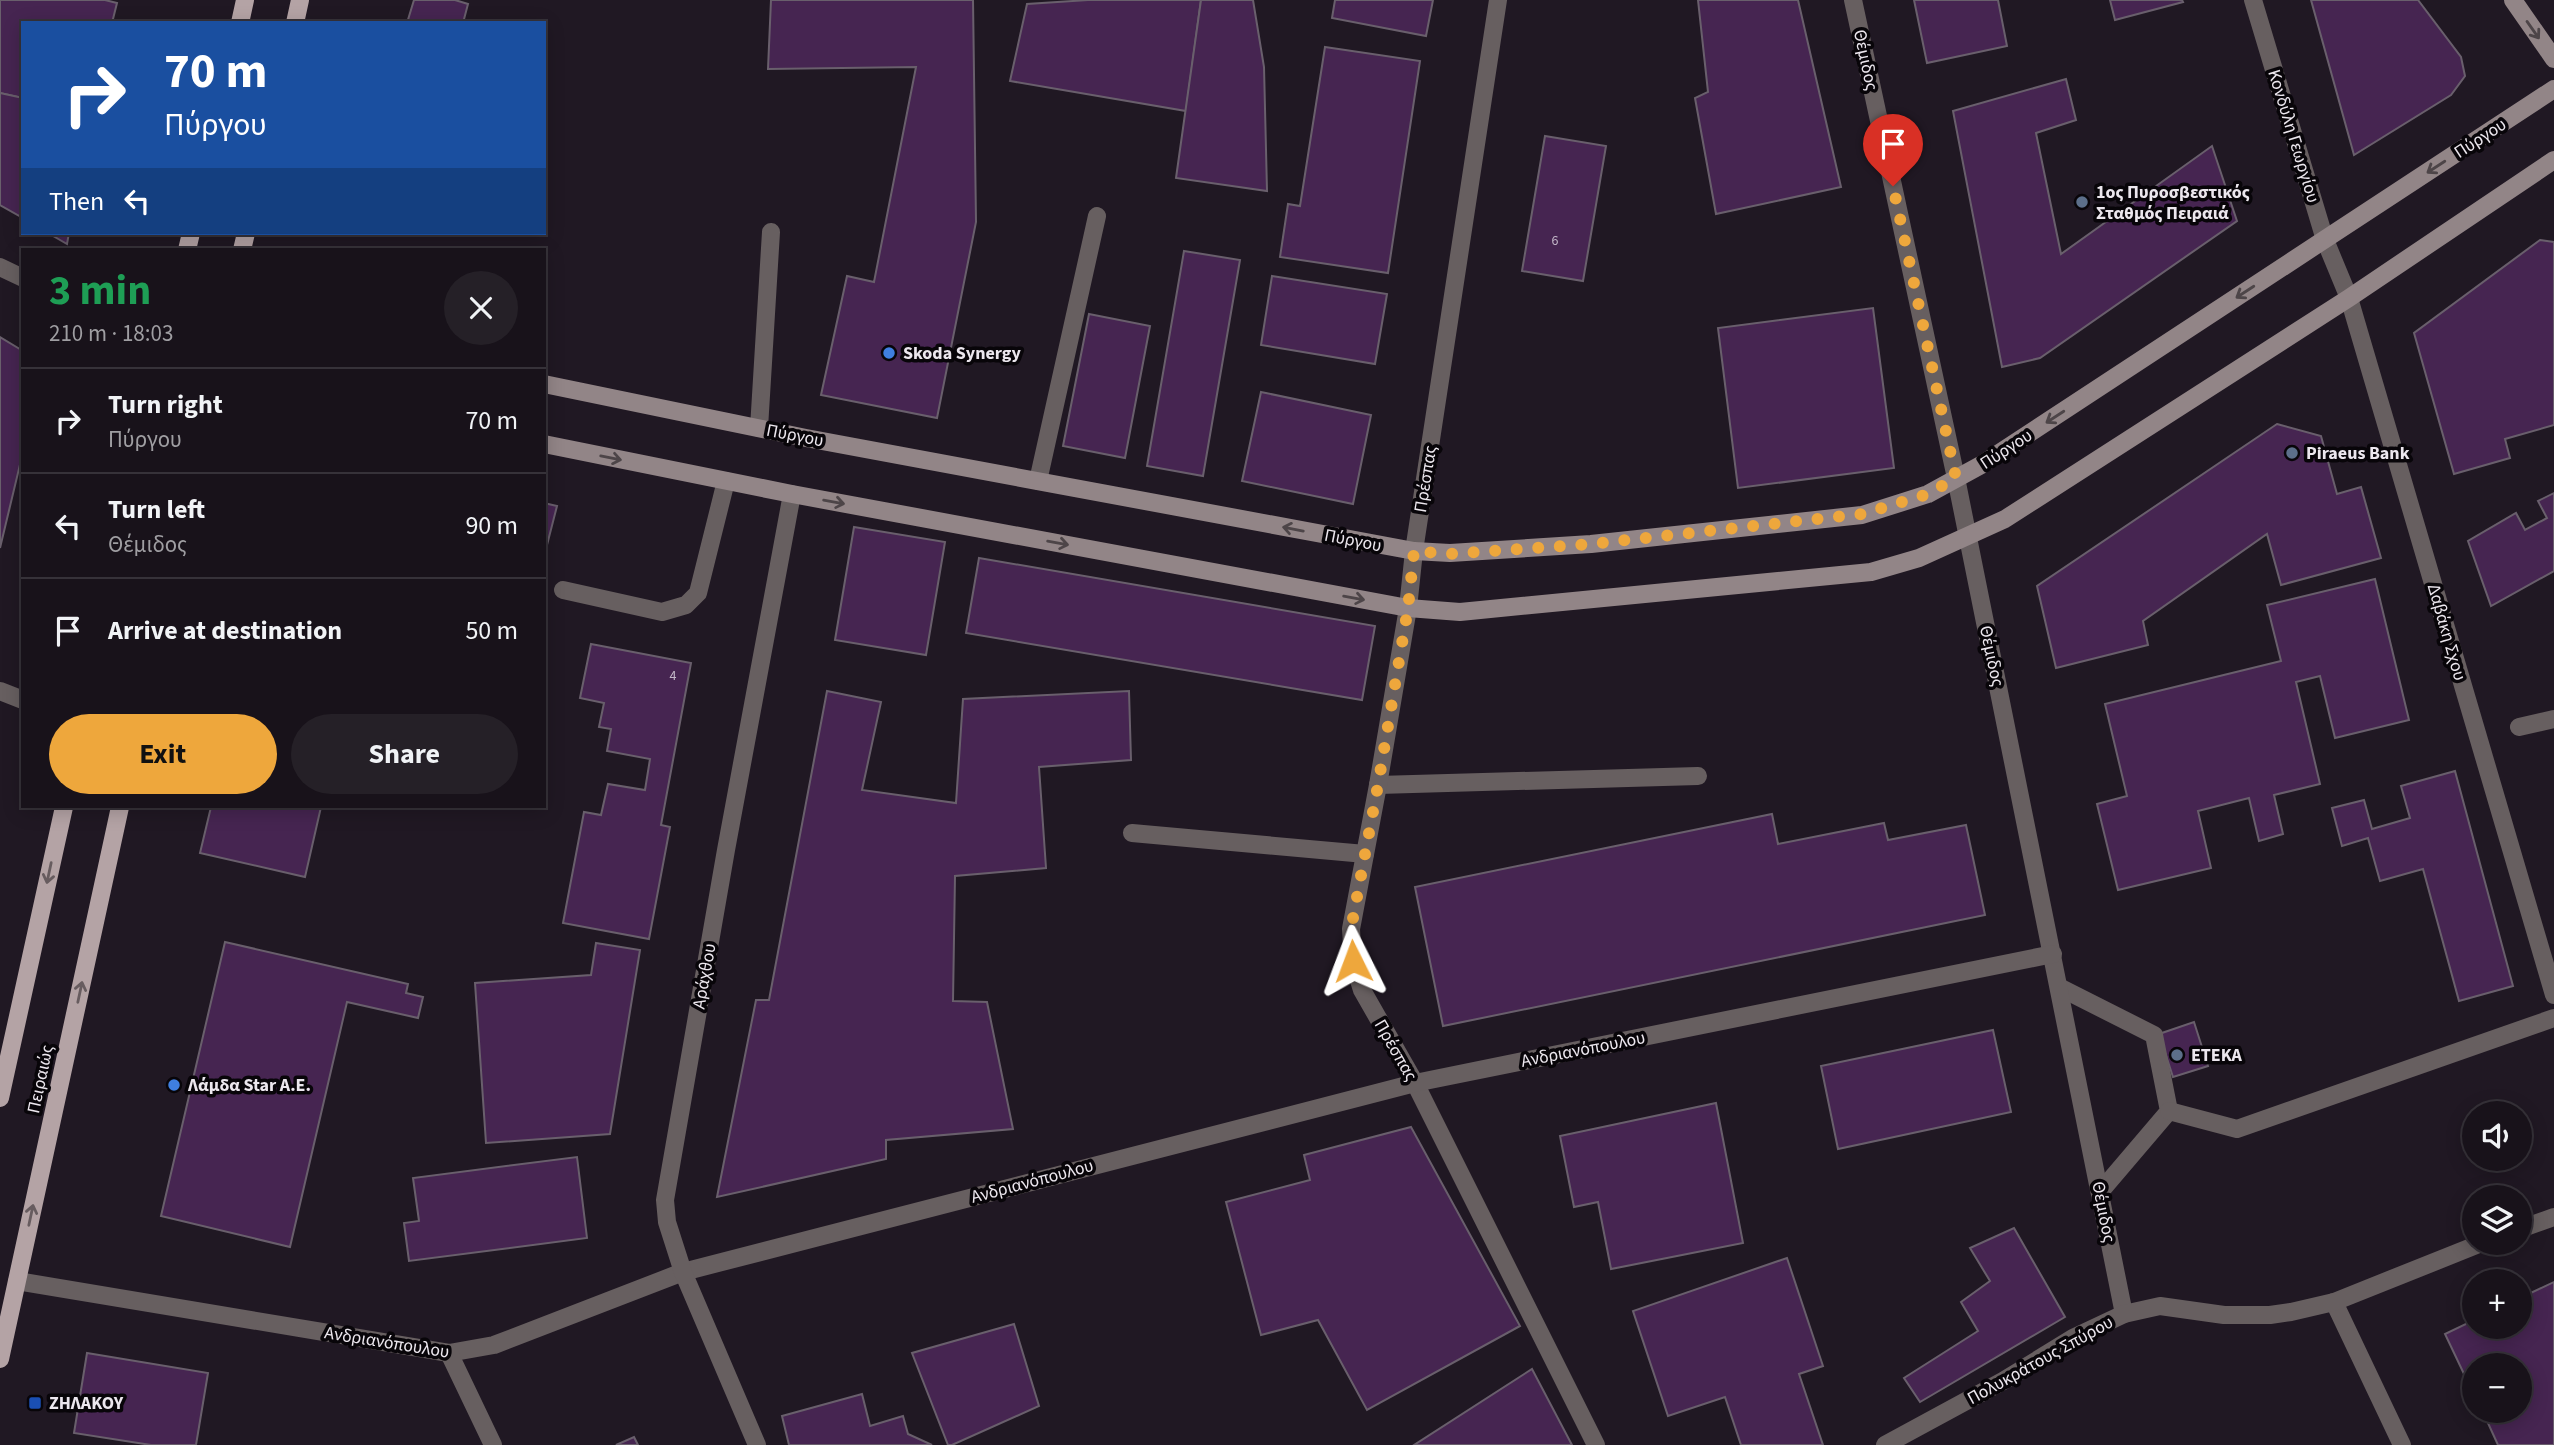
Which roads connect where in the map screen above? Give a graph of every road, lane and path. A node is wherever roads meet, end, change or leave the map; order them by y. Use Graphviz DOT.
graph roads {
  1 [pos="245,0"];
  2 [pos="300,0"];
  3 [pos="1498,0"];
  4 [pos="1853,0"];
  5 [pos="2253,0"];
  6 [pos="2512,0"];
  7 [pos="240,21"];
  8 [pos="295,21"];
  9 [pos="2554,59"];
  10 [pos="2554,89"];
  11 [pos="2554,160"];
  12 [pos="1097,216"];
  13 [pos="771,232"];
  14 [pos="2325,240"];
  15 [pos="0,267"];
  16 [pos="2339,269"];
  17 [pos="21,277"];
  18 [pos="2349,298"];
  19 [pos="546,384"];
  20 [pos="759,428"];
  21 [pos="546,444"];
  22 [pos="1956,478"];
  23 [pos="726,481"];
  24 [pos="1038,481"];
  25 [pos="792,494"];
  26 [pos="1968,537"];
  27 [pos="1414,551"];
  28 [pos="563,590"];
  29 [pos="1408,608"];
  30 [pos="0,691"];
  31 [pos="21,699"];
  32 [pos="2554,719"];
  33 [pos="2519,727"];
  34 [pos="1698,776"];
  35 [pos="1378,785"];
  36 [pos="64,808"];
  37 [pos="120,808"];
  38 [pos="1132,833"];
  39 [pos="1365,854"];
  40 [pos="2053,954"];
  41 [pos="2059,988"];
  42 [pos="2554,995"];
  43 [pos="2554,1018"];
  44 [pos="6,1041"];
  45 [pos="1415,1083"];
  46 [pos="0,1098"];
  47 [pos="2169,1111"];
  48 [pos="2100,1192"];
  49 [pos="2554,1217"];
  50 [pos="2532,1225"];
  51 [pos="2462,1251"];
  52 [pos="683,1272"];
  53 [pos="17,1281"];
  54 [pos="2334,1302"];
  55 [pos="2124,1314"];
  56 [pos="449,1353"];
  57 [pos="0,1359"];
  58 [pos="493,1445"];
  59 [pos="757,1445"];
  60 [pos="1596,1445"];
  61 [pos="1885,1445"];
  62 [pos="2402,1445"];
  1 -- 7 [label="main road"];
  2 -- 8 [label="main road"];
  3 -- 27 [label="street, Πρέσπας"];
  4 -- 22 [label="street, Θέμιδος"];
  5 -- 14 [label="street, Κονδύλη Γεωργίου"];
  6 -- 9 [label="street, one-way"];
  10 -- 14 [label="street, Πύργου, one-way"];
  11 -- 18 [label="street"];
  12 -- 24 [label="street"];
  13 -- 20 [label="street"];
  14 -- 16 [label="street, Κονδύλη Γεωργίου"];
  14 -- 22 [label="street, Πύργου, one-way"];
  15 -- 17 [label="street"];
  16 -- 18 [label="street, Δαβάκη Σχου"];
  18 -- 26 [label="street"];
  18 -- 42 [label="street, Δαβάκη Σχου"];
  19 -- 20 [label="street, Πύργου"];
  20 -- 24 [label="street, Πύργου"];
  21 -- 23 [label="street, one-way"];
  22 -- 26 [label="street, Θέμιδος"];
  22 -- 27 [label="street, Πύργου"];
  23 -- 25 [label="street"];
  23 -- 28 [label="street"];
  27 -- 24 [label="street, Πύργου, one-way"];
  25 -- 29 [label="street, one-way"];
  25 -- 52 [label="street, Αράχθου"];
  26 -- 29 [label="street"];
  26 -- 40 [label="street, Θέμιδος"];
  27 -- 29 [label="street, Πρέσπας"];
  29 -- 35 [label="street, Πρέσπας"];
  30 -- 31 [label="street"];
  32 -- 33 [label="street"];
  34 -- 35 [label="street"];
  35 -- 39 [label="street, Πρέσπας"];
  36 -- 44 [label="main road, Πειραιώς, one-way"];
  53 -- 37 [label="main road, Πειραιώς, one-way"];
  38 -- 39 [label="street"];
  39 -- 45 [label="street, Πρέσπας"];
  40 -- 41 [label="street, Θέμιδος"];
  40 -- 45 [label="street, Ανδριανόπουλου"];
  41 -- 47 [label="street"];
  41 -- 48 [label="street, Θέμιδος"];
  43 -- 47 [label="street"];
  44 -- 46 [label="main road, Πειραιώς"];
  45 -- 52 [label="street, Ανδριανόπουλου"];
  45 -- 60 [label="street, Πρέσπας"];
  47 -- 48 [label="street"];
  48 -- 55 [label="street, Θέμιδος"];
  49 -- 50 [label="street"];
  51 -- 54 [label="street, Πολυκράτους Σπύρου"];
  52 -- 56 [label="street, Ανδριανόπουλου"];
  52 -- 59 [label="street, Αράχθου"];
  53 -- 56 [label="street, Ανδριανόπουλου"];
  53 -- 57 [label="main road, Πειραιώς"];
  54 -- 55 [label="street, Πολυκράτους Σπύρου"];
  54 -- 62 [label="street"];
  55 -- 61 [label="street, Πολυκράτους Σπύρου"];
  56 -- 58 [label="street"];
}
